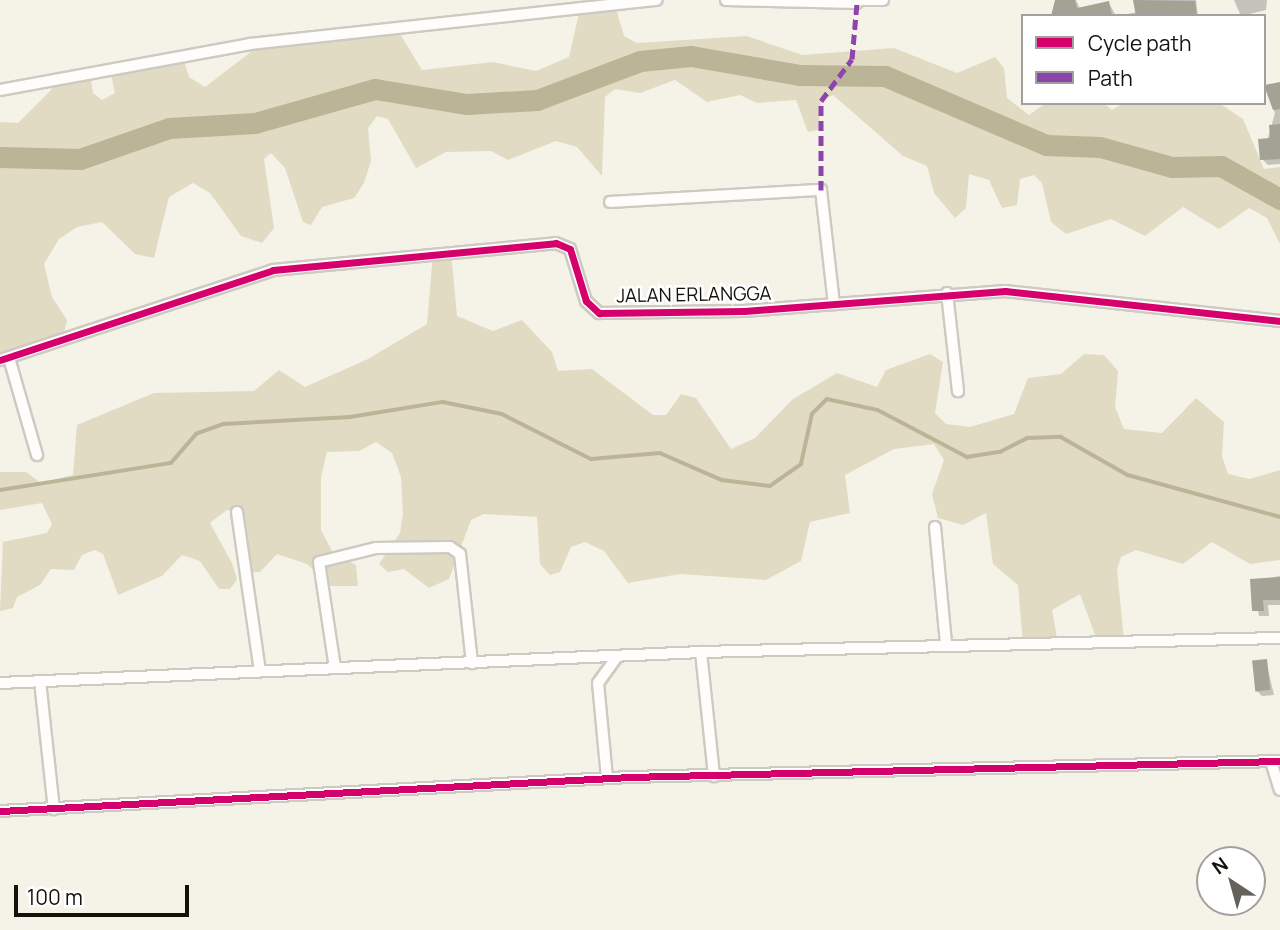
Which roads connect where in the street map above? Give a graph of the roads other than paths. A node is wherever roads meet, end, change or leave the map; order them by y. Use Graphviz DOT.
graph roads {
  1 [pos="657,0"];
  2 [pos="726,0"];
  3 [pos="883,0"];
  4 [pos="857,1"];
  5 [pos="0,90"];
  6 [pos="610,202"];
  7 [pos="947,293"];
  8 [pos="834,304"];
  9 [pos="1280,321"];
  10 [pos="4,359"];
  11 [pos="958,391"];
  12 [pos="37,455"];
  13 [pos="237,512"];
  14 [pos="935,527"];
  15 [pos="1280,638"];
  16 [pos="946,644"];
  17 [pos="701,652"];
  18 [pos="615,658"];
  19 [pos="472,663"];
  20 [pos="335,668"];
  21 [pos="260,671"];
  22 [pos="40,681"];
  23 [pos="0,683"];
  24 [pos="1276,761"];
  25 [pos="714,776"];
  26 [pos="607,778"];
  27 [pos="1280,790"];
  28 [pos="54,809"];
  29 [pos="0,811"];
  1 -- 5 [label="street"];
  2 -- 4 [label="street"];
  3 -- 4 [label="street"];
  6 -- 8 [label="street"];
  7 -- 8 [label="street, JALAN ERLANGGA"];
  7 -- 9 [label="street, JALAN ERLANGGA"];
  7 -- 11 [label="street"];
  8 -- 10 [label="street, JALAN ERLANGGA"];
  10 -- 12 [label="street"];
  13 -- 21 [label="street"];
  14 -- 16 [label="street"];
  15 -- 16 [label="street"];
  16 -- 17 [label="street"];
  17 -- 18 [label="street"];
  17 -- 25 [label="street"];
  18 -- 19 [label="street"];
  18 -- 26 [label="street"];
  19 -- 20 [label="street"];
  19 -- 20 [label="street"];
  20 -- 21 [label="street"];
  21 -- 22 [label="street"];
  22 -- 23 [label="street"];
  22 -- 28 [label="street"];
  24 -- 25 [label="street"];
  24 -- 27 [label="street"];
  25 -- 26 [label="street"];
  26 -- 28 [label="street"];
  28 -- 29 [label="street"];
}
